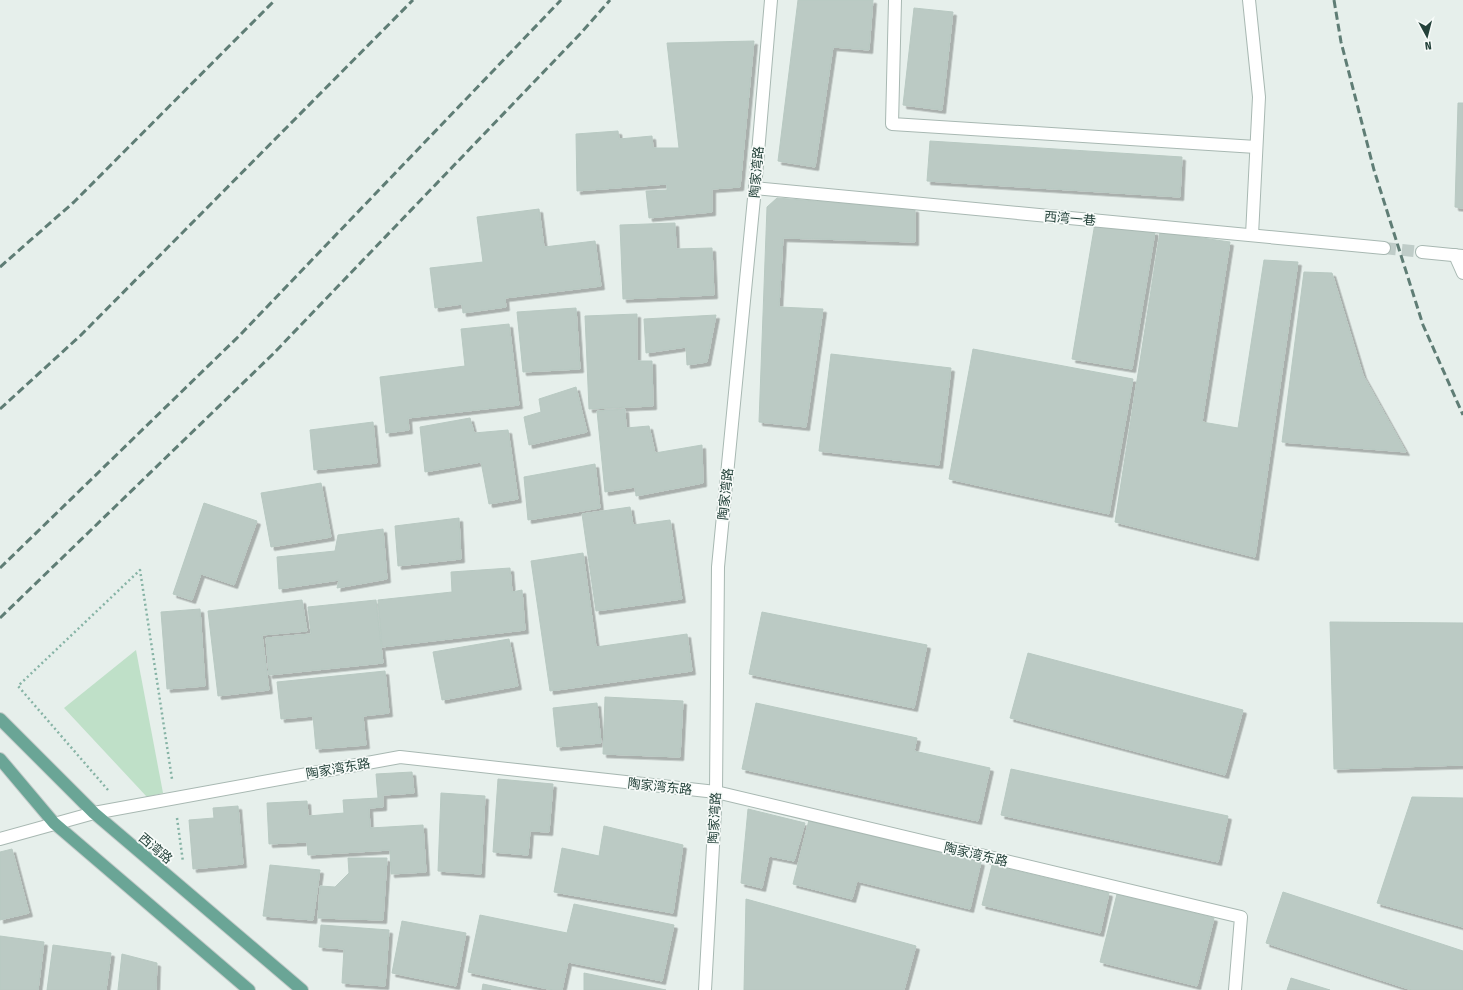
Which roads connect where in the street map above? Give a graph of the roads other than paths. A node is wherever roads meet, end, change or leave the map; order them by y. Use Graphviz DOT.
graph roads {
  1 [pos="771,0"];
  2 [pos="895,0"];
  3 [pos="1249,0"];
  4 [pos="1256,147"];
  5 [pos="755,188"];
  6 [pos="1252,235"];
  7 [pos="1384,248"];
  8 [pos="1422,252"];
  9 [pos="1459,255"];
  10 [pos="1463,274"];
  11 [pos="0,718"];
  12 [pos="0,759"];
  13 [pos="716,792"];
  14 [pos="94,813"];
  15 [pos="54,823"];
  16 [pos="0,839"];
  17 [pos="249,990"];
  18 [pos="302,990"];
  19 [pos="705,990"];
  20 [pos="1234,990"];
  1 -- 5 [label="street, 陶家湾路"];
  2 -- 4 [label="street"];
  3 -- 4 [label="street"];
  4 -- 6 [label="street"];
  5 -- 6 [label="street, 西湾一巷"];
  5 -- 13 [label="street, 陶家湾路"];
  6 -- 7 [label="street, 西湾一巷"];
  8 -- 9 [label="street"];
  9 -- 10 [label="street"];
  11 -- 14 [label="main road, 西湾路"];
  12 -- 15 [label="main road"];
  13 -- 14 [label="street, 陶家湾东路"];
  13 -- 19 [label="street, 陶家湾路"];
  13 -- 20 [label="street, 陶家湾东路"];
  14 -- 15 [label="street, 陶家湾东路"];
  14 -- 18 [label="main road, 西湾路"];
  15 -- 16 [label="street, 陶家湾东路"];
  15 -- 17 [label="main road"];
}
